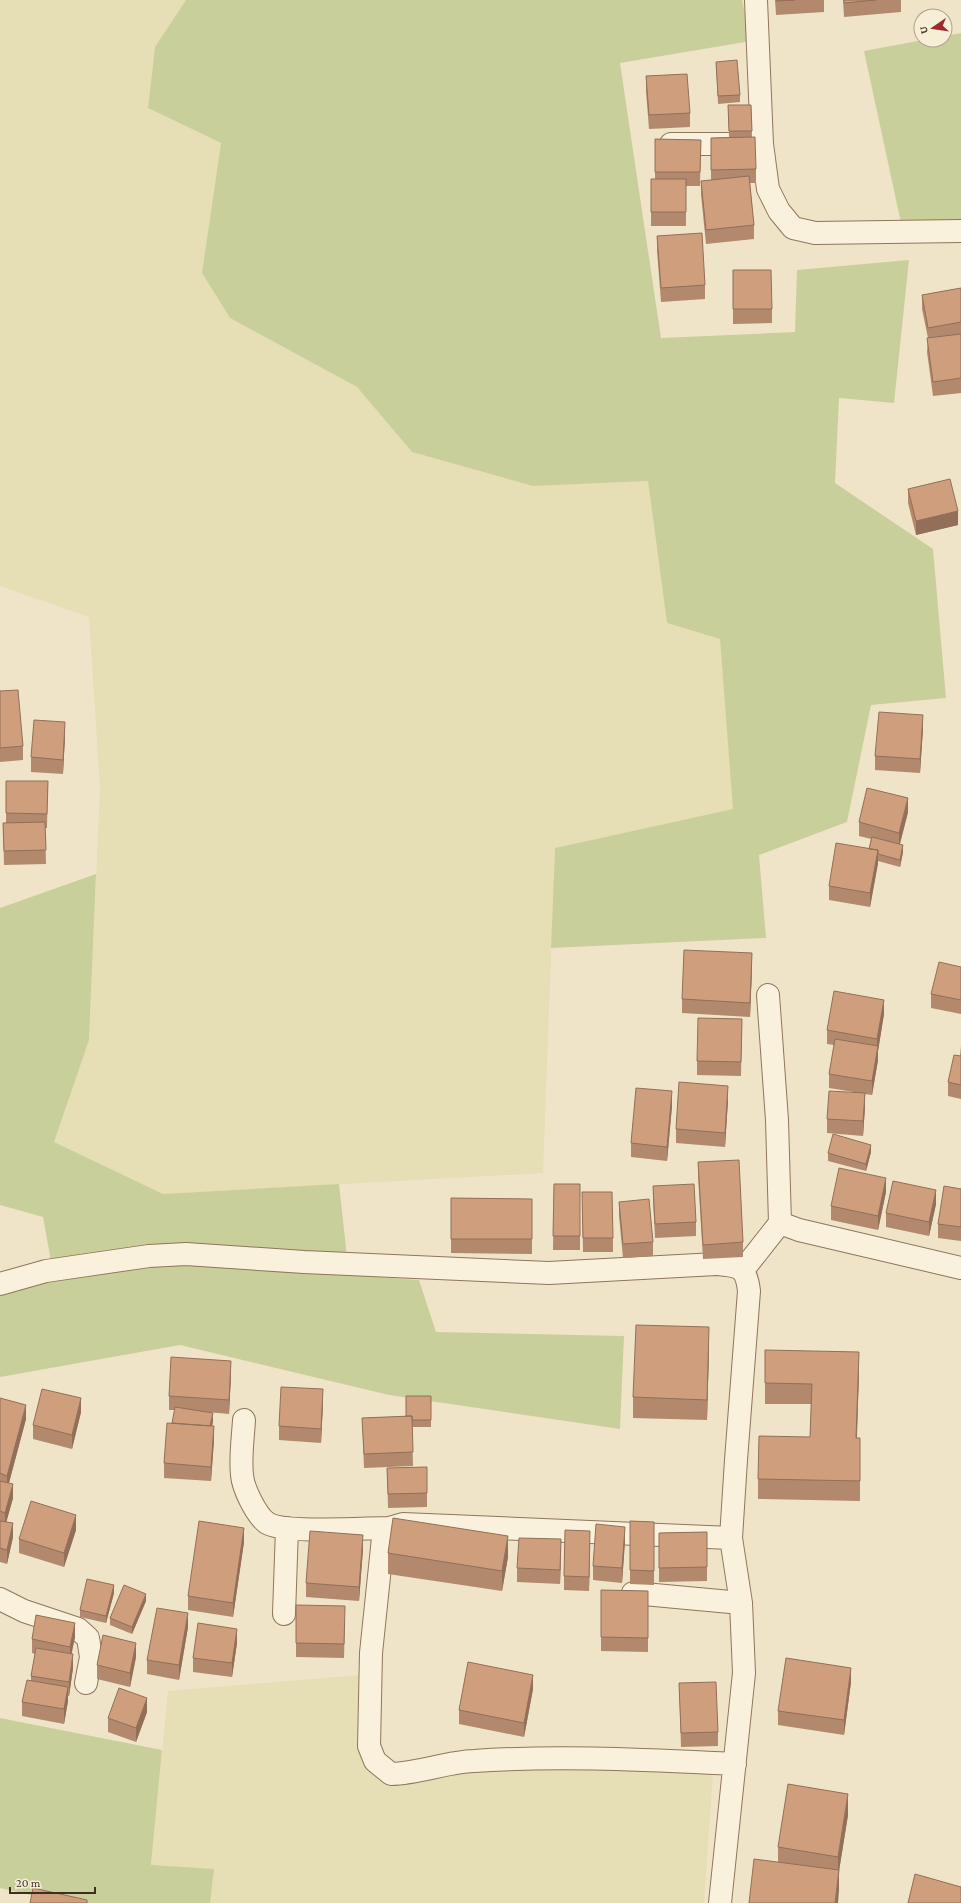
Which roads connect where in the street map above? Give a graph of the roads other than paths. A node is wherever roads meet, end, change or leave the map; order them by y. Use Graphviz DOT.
graph roads {
  1 [pos="756,0"];
  2 [pos="658,144"];
  3 [pos="762,144"];
  4 [pos="961,231"];
  5 [pos="768,995"];
  6 [pos="780,1223"];
  7 [pos="961,1268"];
  8 [pos="743,1270"];
  9 [pos="0,1284"];
  10 [pos="244,1420"];
  11 [pos="287,1528"];
  12 [pos="389,1528"];
  13 [pos="731,1538"];
  14 [pos="634,1593"];
  15 [pos="0,1598"];
  16 [pos="741,1603"];
  17 [pos="284,1614"];
  18 [pos="86,1683"];
  19 [pos="735,1764"];
  20 [pos="720,1903"];
  1 -- 3 [label="street"];
  2 -- 3 [label="street"];
  3 -- 4 [label="street"];
  5 -- 6 [label="street"];
  6 -- 7 [label="street"];
  6 -- 8 [label="street"];
  8 -- 9 [label="street"];
  8 -- 13 [label="street"];
  10 -- 11 [label="street"];
  11 -- 12 [label="street"];
  11 -- 17 [label="street"];
  12 -- 13 [label="street"];
  12 -- 19 [label="street"];
  13 -- 16 [label="street"];
  14 -- 16 [label="street"];
  15 -- 18 [label="street"];
  16 -- 19 [label="street"];
  19 -- 20 [label="street"];
}
